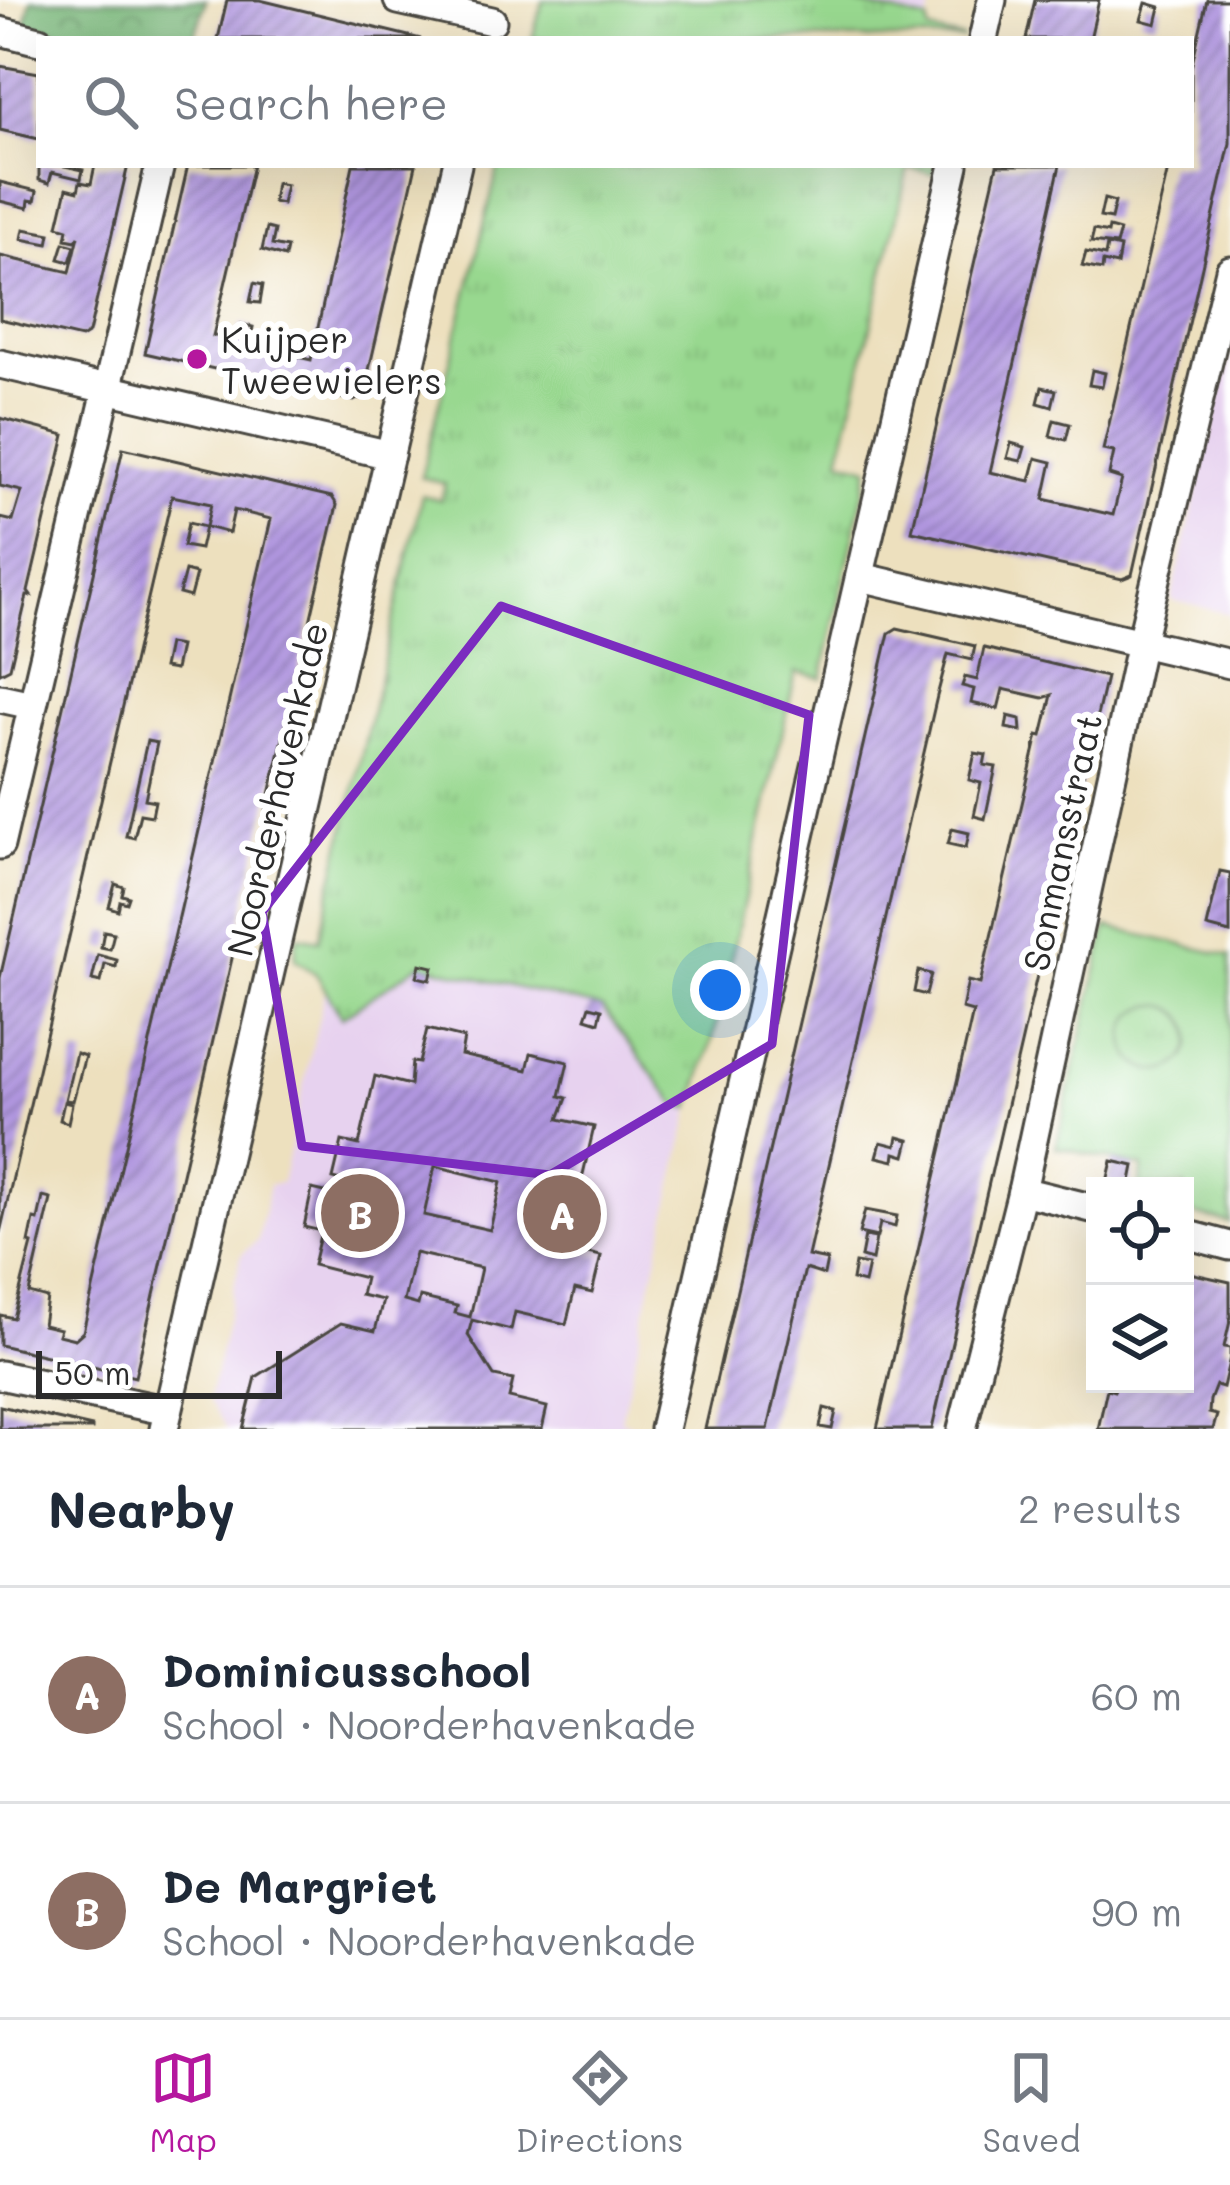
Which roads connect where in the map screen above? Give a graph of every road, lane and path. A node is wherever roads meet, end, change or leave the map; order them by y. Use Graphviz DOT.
graph roads {
  1 [pos="398,0"];
  2 [pos="992,0"];
  3 [pos="492,20"];
  4 [pos="0,32"];
  5 [pos="984,36"];
  6 [pos="36,40"];
  7 [pos="159,168"];
  8 [pos="456,168"];
  9 [pos="954,168"];
  10 [pos="1230,270"];
  11 [pos="0,364"];
  12 [pos="106,387"];
  13 [pos="390,455"];
  14 [pos="861,577"];
  15 [pos="1141,642"];
  16 [pos="1230,664"];
  17 [pos="0,698"];
  18 [pos="32,705"];
  19 [pos="0,845"];
  20 [pos="1022,1191"];
  21 [pos="1086,1207"];
  22 [pos="1194,1236"];
  23 [pos="1230,1246"];
  24 [pos="0,1375"];
  25 [pos="166,1420"];
  26 [pos="664,1429"];
  27 [pos="962,1429"];
  1 -- 3 [label="street"];
  2 -- 5 [label="street"];
  4 -- 6 [label="street"];
  7 -- 12 [label="street"];
  8 -- 13 [label="street, Noorderhavenkade"];
  9 -- 14 [label="street"];
  10 -- 15 [label="street, Sonmansstraat"];
  11 -- 12 [label="street"];
  12 -- 13 [label="street"];
  12 -- 18 [label="street"];
  13 -- 25 [label="street, Noorderhavenkade"];
  14 -- 15 [label="street"];
  14 -- 26 [label="street"];
  15 -- 16 [label="street"];
  15 -- 20 [label="street, Sonmansstraat"];
  17 -- 18 [label="street"];
  18 -- 19 [label="street"];
  20 -- 21 [label="street"];
  20 -- 27 [label="street, Sonmansstraat"];
  22 -- 23 [label="street"];
  24 -- 25 [label="street"];
}
